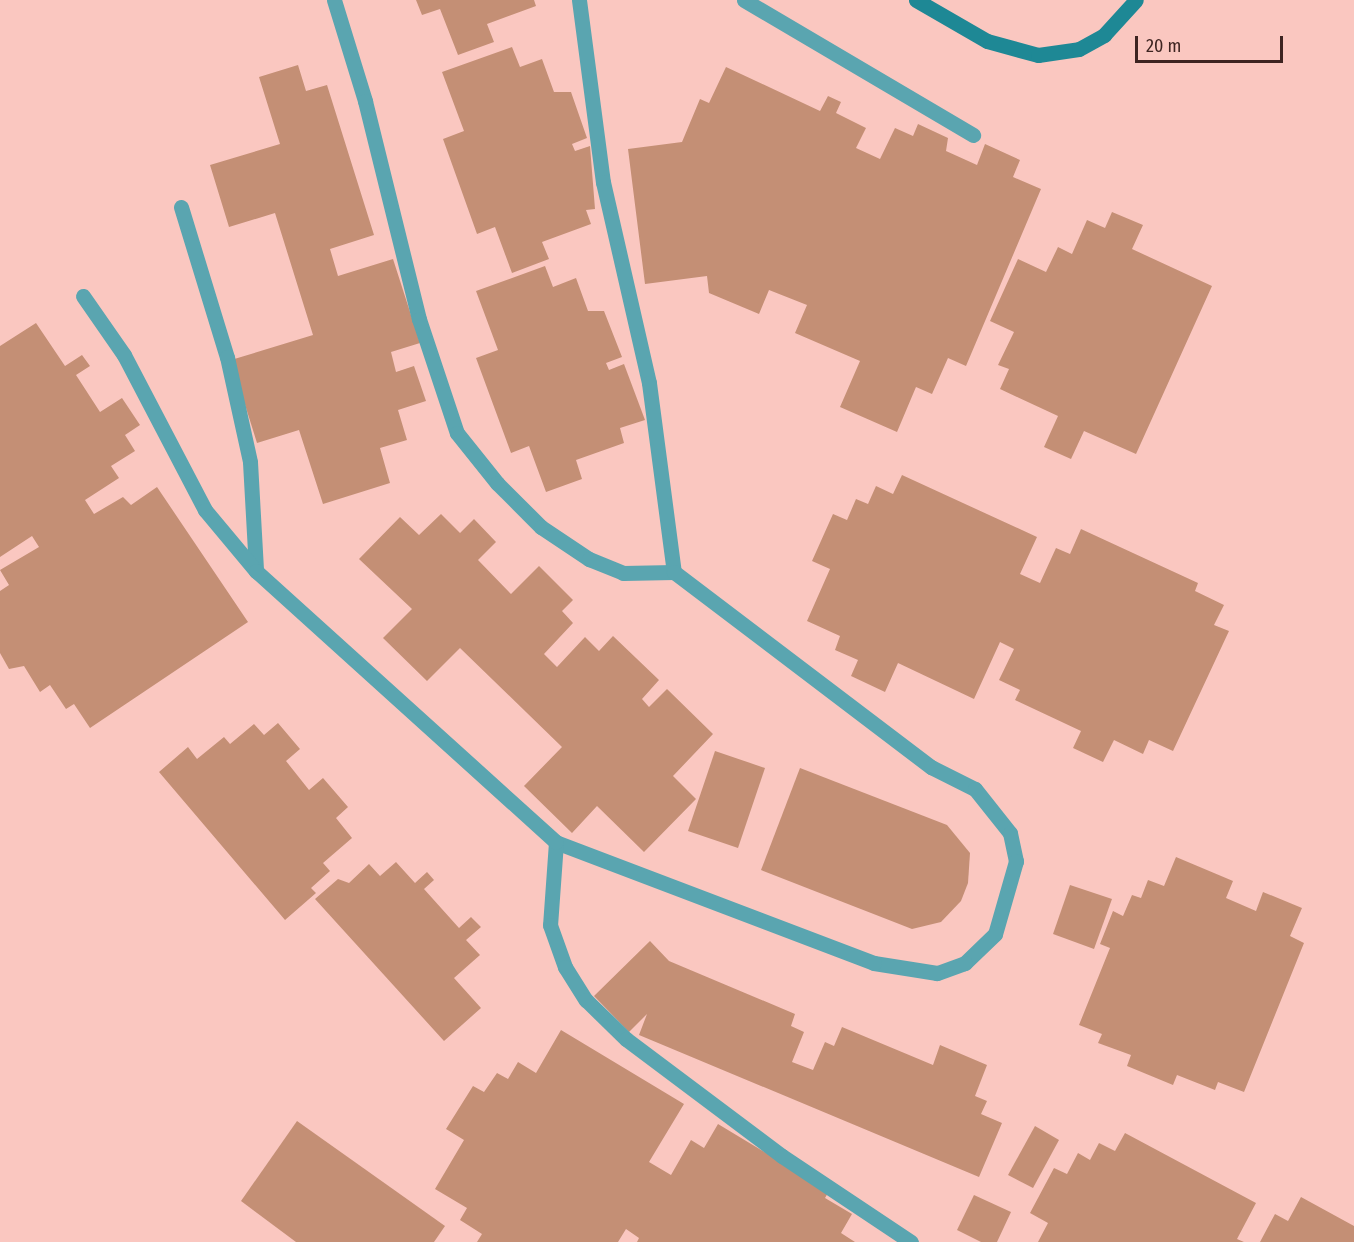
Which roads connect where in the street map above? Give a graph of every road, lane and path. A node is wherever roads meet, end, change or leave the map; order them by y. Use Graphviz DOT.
graph roads {
  1 [pos="334,0"];
  2 [pos="579,0"];
  3 [pos="744,0"];
  4 [pos="916,0"];
  5 [pos="1136,0"];
  6 [pos="973,135"];
  7 [pos="181,207"];
  8 [pos="83,296"];
  9 [pos="256,571"];
  10 [pos="674,572"];
  11 [pos="556,842"];
  12 [pos="911,1242"];
  1 -- 10 [label="street"];
  2 -- 10 [label="street"];
  3 -- 6 [label="street"];
  4 -- 5 [label="street"];
  7 -- 9 [label="street"];
  8 -- 9 [label="street"];
  9 -- 11 [label="street"];
  10 -- 11 [label="street"];
  11 -- 12 [label="street"];
}
